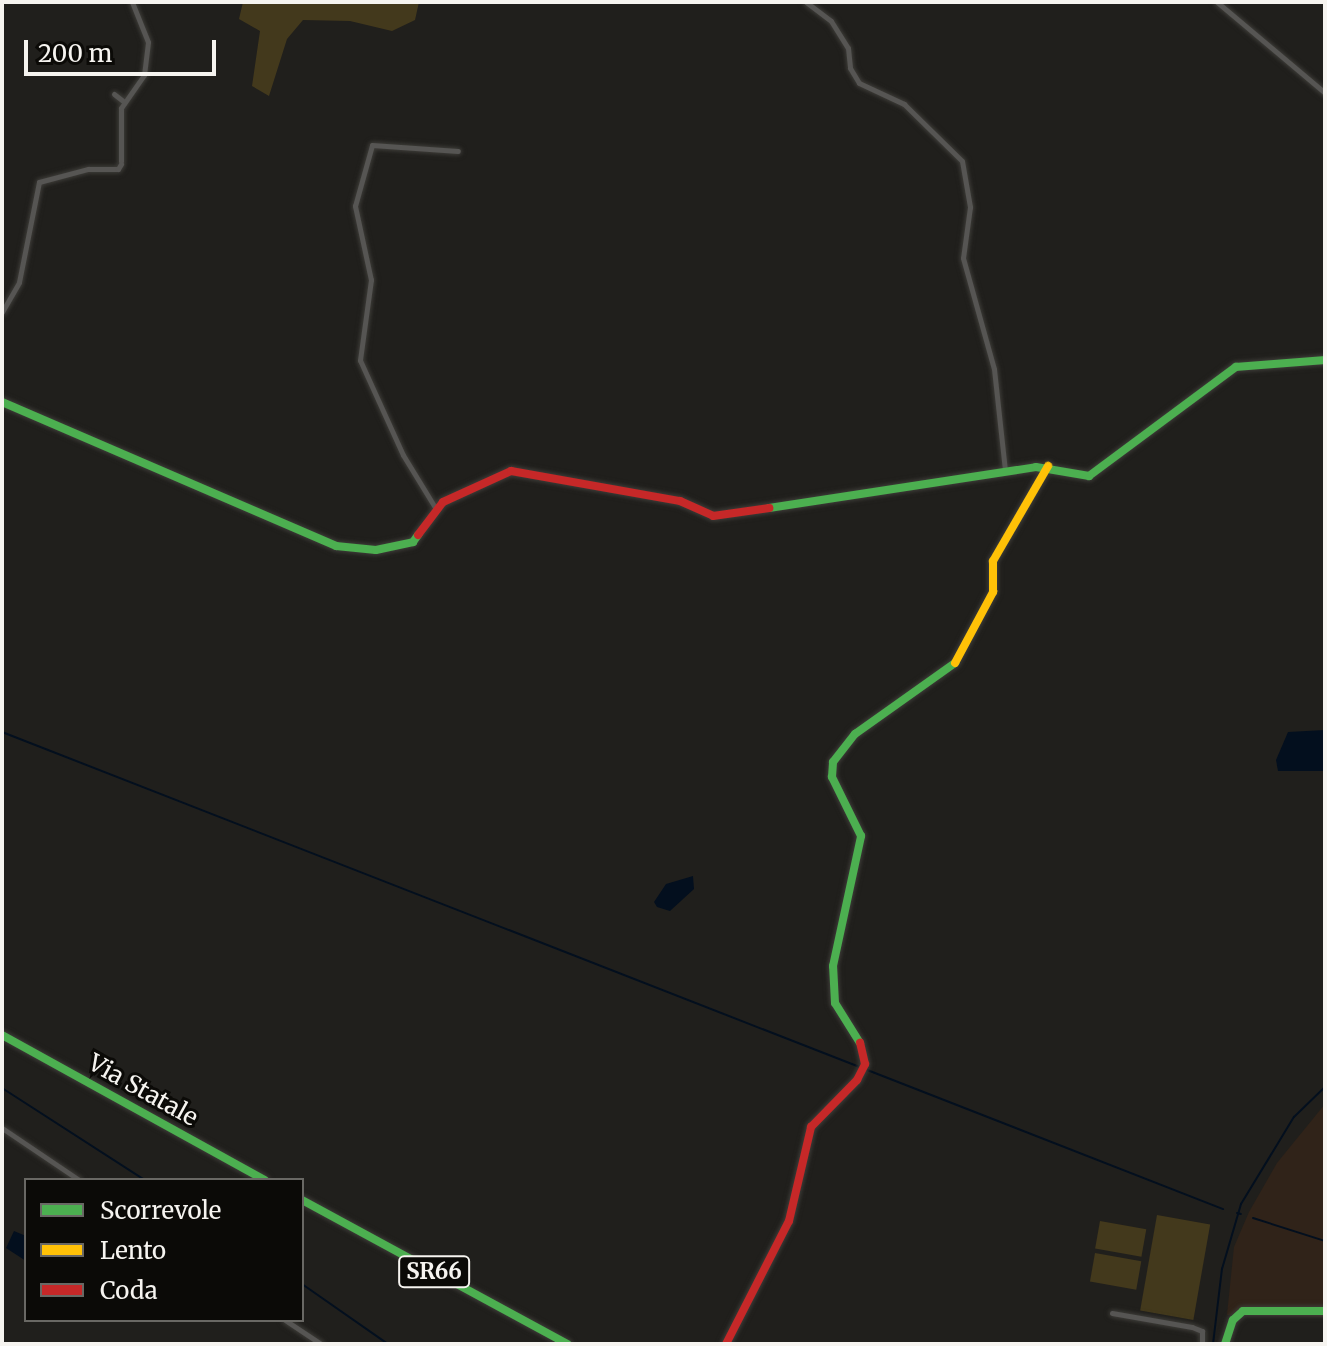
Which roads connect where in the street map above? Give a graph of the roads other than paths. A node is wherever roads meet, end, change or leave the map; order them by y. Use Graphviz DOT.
graph roads {
  1 [pos="132,2"];
  2 [pos="806,2"];
  3 [pos="1217,2"];
  4 [pos="1325,93"];
  5 [pos="114,94"];
  6 [pos="123,101"];
  7 [pos="458,151"];
  8 [pos="2,312"];
  9 [pos="1325,360"];
  10 [pos="2,402"];
  11 [pos="1048,466"];
  12 [pos="1005,471"];
  13 [pos="436,509"];
  14 [pos="2,1035"];
  15 [pos="2,1128"];
  16 [pos="76,1178"];
  17 [pos="261,1178"];
  18 [pos="304,1201"];
  19 [pos="1325,1311"];
  20 [pos="1112,1313"];
  21 [pos="288,1322"];
  22 [pos="321,1344"];
  23 [pos="567,1344"];
  24 [pos="726,1344"];
  25 [pos="1202,1344"];
  26 [pos="1225,1344"];
  1 -- 6 [label="street"];
  2 -- 12 [label="street"];
  3 -- 4 [label="street"];
  5 -- 6 [label="street"];
  6 -- 8 [label="street"];
  7 -- 13 [label="street"];
  9 -- 11 [label="street"];
  10 -- 13 [label="street"];
  11 -- 12 [label="street"];
  11 -- 24 [label="street"];
  12 -- 13 [label="street"];
  14 -- 17 [label="street, Via Statale"];
  15 -- 16 [label="street"];
  18 -- 23 [label="street, SR66"];
  19 -- 26 [label="street"];
  20 -- 25 [label="street"];
  21 -- 22 [label="street"];
}
